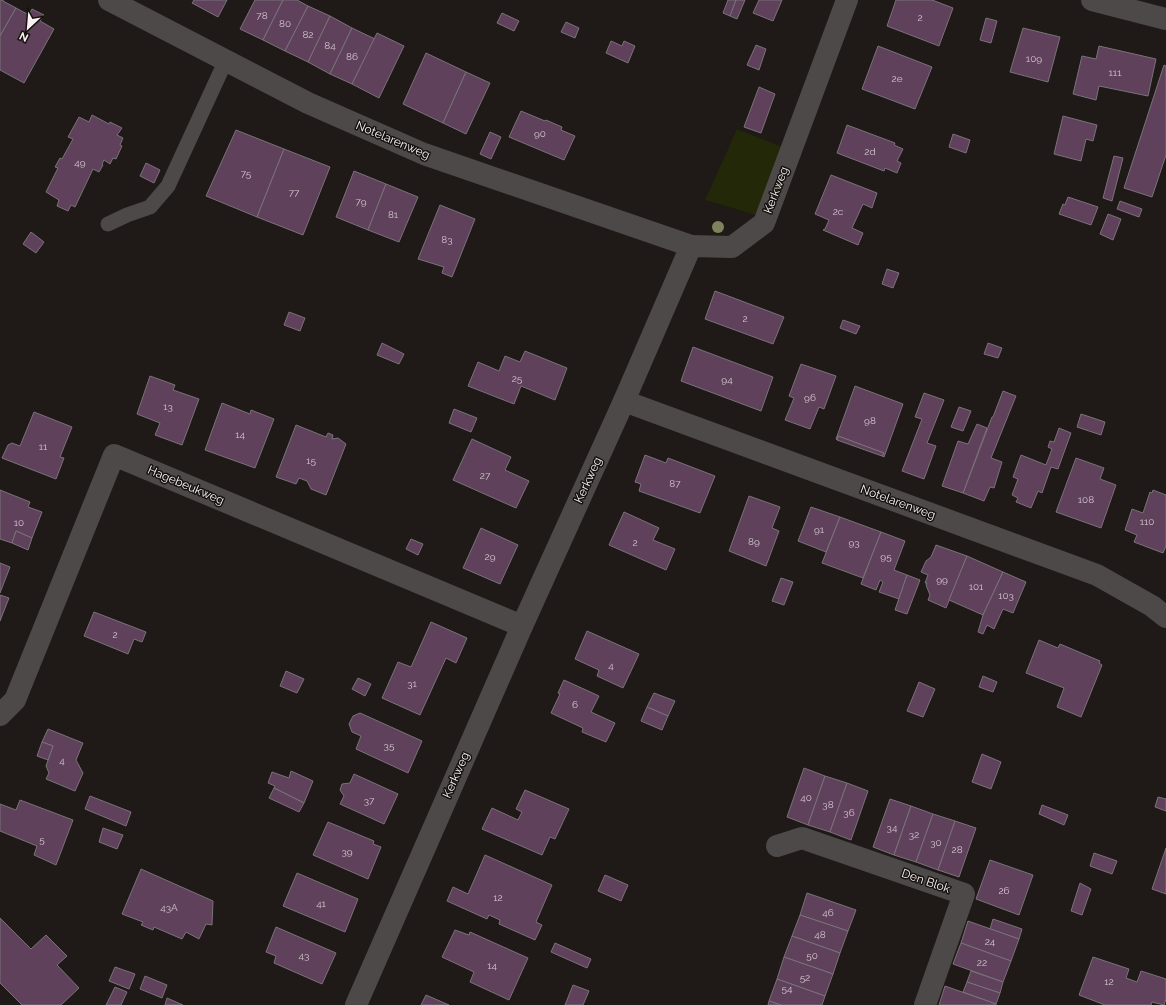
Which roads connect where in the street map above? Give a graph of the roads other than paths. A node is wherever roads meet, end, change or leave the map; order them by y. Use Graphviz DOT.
graph roads {
  1 [pos="109,0"];
  2 [pos="847,0"];
  3 [pos="1092,0"];
  4 [pos="1166,19"];
  5 [pos="226,60"];
  6 [pos="108,224"];
  7 [pos="691,246"];
  8 [pos="624,401"];
  9 [pos="1166,617"];
  10 [pos="522,626"];
  11 [pos="0,715"];
  12 [pos="777,846"];
  13 [pos="356,1005"];
  14 [pos="925,1005"];
  1 -- 5 [label="street, Notelarenweg"];
  2 -- 7 [label="street, Kerkweg"];
  3 -- 4 [label="street"];
  5 -- 6 [label="lane"];
  5 -- 7 [label="street, Notelarenweg"];
  7 -- 8 [label="street, Kerkweg"];
  8 -- 9 [label="street, Notelarenweg"];
  8 -- 10 [label="street, Kerkweg"];
  10 -- 11 [label="street, Hagebeukweg"];
  10 -- 13 [label="street, Kerkweg"];
  12 -- 14 [label="street, Den Blok"];
}
